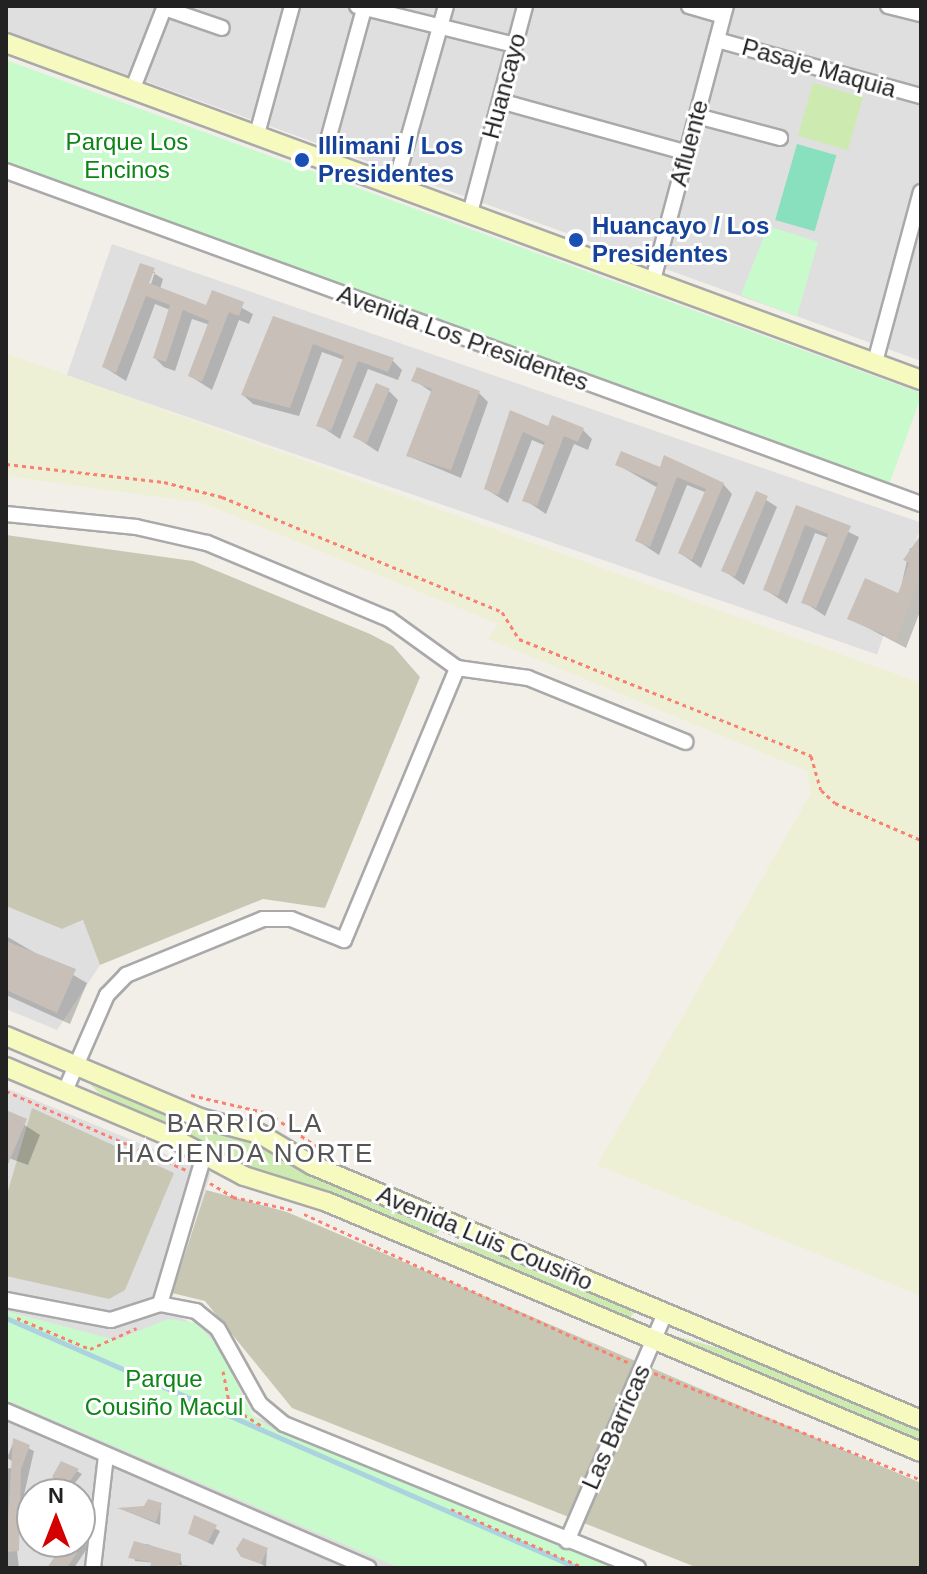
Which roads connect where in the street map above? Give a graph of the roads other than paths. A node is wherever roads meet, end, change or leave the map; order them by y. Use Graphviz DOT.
graph roads {
  1 [pos="292,6"];
  2 [pos="446,6"];
  3 [pos="525,6"];
  4 [pos="689,6"];
  5 [pos="888,6"];
  6 [pos="165,7"];
  7 [pos="362,7"];
  8 [pos="725,11"];
  9 [pos="921,14"];
  10 [pos="440,26"];
  11 [pos="222,28"];
  12 [pos="717,40"];
  13 [pos="6,43"];
  14 [pos="515,45"];
  15 [pos="133,88"];
  16 [pos="921,96"];
  17 [pos="500,101"];
  18 [pos="697,116"];
  19 [pos="257,134"];
  20 [pos="780,138"];
  21 [pos="687,153"];
  22 [pos="323,158"];
  23 [pos="6,171"];
  24 [pos="395,185"];
  25 [pos="921,192"];
  26 [pos="470,213"];
  27 [pos="653,280"];
  28 [pos="875,362"];
  29 [pos="921,380"];
  30 [pos="921,504"];
  31 [pos="6,514"];
  32 [pos="457,668"];
  33 [pos="686,742"];
  34 [pos="6,1036"];
  35 [pos="76,1066"];
  36 [pos="6,1067"];
  37 [pos="65,1091"];
  38 [pos="204,1155"];
  39 [pos="453,1225"];
  40 [pos="441,1250"];
  41 [pos="6,1300"];
  42 [pos="160,1304"];
  43 [pos="665,1313"];
  44 [pos="654,1340"];
  45 [pos="6,1411"];
  46 [pos="921,1420"];
  47 [pos="921,1452"];
  48 [pos="106,1456"];
  49 [pos="567,1541"];
  50 [pos="93,1568"];
  51 [pos="368,1568"];
  52 [pos="638,1568"];
  1 -- 19 [label="street"];
  2 -- 10 [label="street"];
  3 -- 14 [label="street, Huancayo"];
  4 -- 8 [label="street"];
  5 -- 9 [label="street"];
  6 -- 11 [label="street"];
  6 -- 15 [label="street"];
  7 -- 10 [label="street"];
  7 -- 22 [label="street"];
  8 -- 12 [label="street, Afluente"];
  10 -- 14 [label="street"];
  10 -- 24 [label="street"];
  12 -- 16 [label="street, Pasaje Maquia"];
  12 -- 18 [label="street, Afluente"];
  13 -- 15 [label="street"];
  14 -- 17 [label="street, Huancayo"];
  15 -- 19 [label="street"];
  17 -- 21 [label="street"];
  17 -- 26 [label="street, Huancayo"];
  18 -- 20 [label="street"];
  18 -- 21 [label="street, Afluente"];
  19 -- 22 [label="street"];
  21 -- 27 [label="street, Afluente"];
  22 -- 24 [label="street"];
  23 -- 30 [label="street, Avenida Los Presidentes"];
  24 -- 26 [label="street"];
  25 -- 28 [label="street"];
  26 -- 27 [label="street"];
  27 -- 28 [label="street"];
  28 -- 29 [label="street"];
  31 -- 32 [label="street"];
  32 -- 33 [label="street"];
  32 -- 35 [label="street"];
  34 -- 35 [label="street, Avenida Luis Cousiño"];
  35 -- 37 [label="street"];
  35 -- 39 [label="street, Avenida Luis Cousiño"];
  36 -- 37 [label="street, Avenida Luis Cousiño"];
  37 -- 38 [label="street, Avenida Luis Cousiño"];
  38 -- 40 [label="street, Avenida Luis Cousiño"];
  38 -- 42 [label="street"];
  39 -- 40 [label="street"];
  39 -- 43 [label="street, Avenida Luis Cousiño"];
  40 -- 44 [label="street, Avenida Luis Cousiño"];
  41 -- 42 [label="street"];
  42 -- 49 [label="street"];
  43 -- 44 [label="street, Las Barricas"];
  43 -- 46 [label="street, Avenida Luis Cousiño"];
  44 -- 47 [label="street, Avenida Luis Cousiño"];
  44 -- 49 [label="street, Las Barricas"];
  45 -- 48 [label="street"];
  48 -- 50 [label="street"];
  48 -- 51 [label="street"];
  49 -- 52 [label="street"];
}
